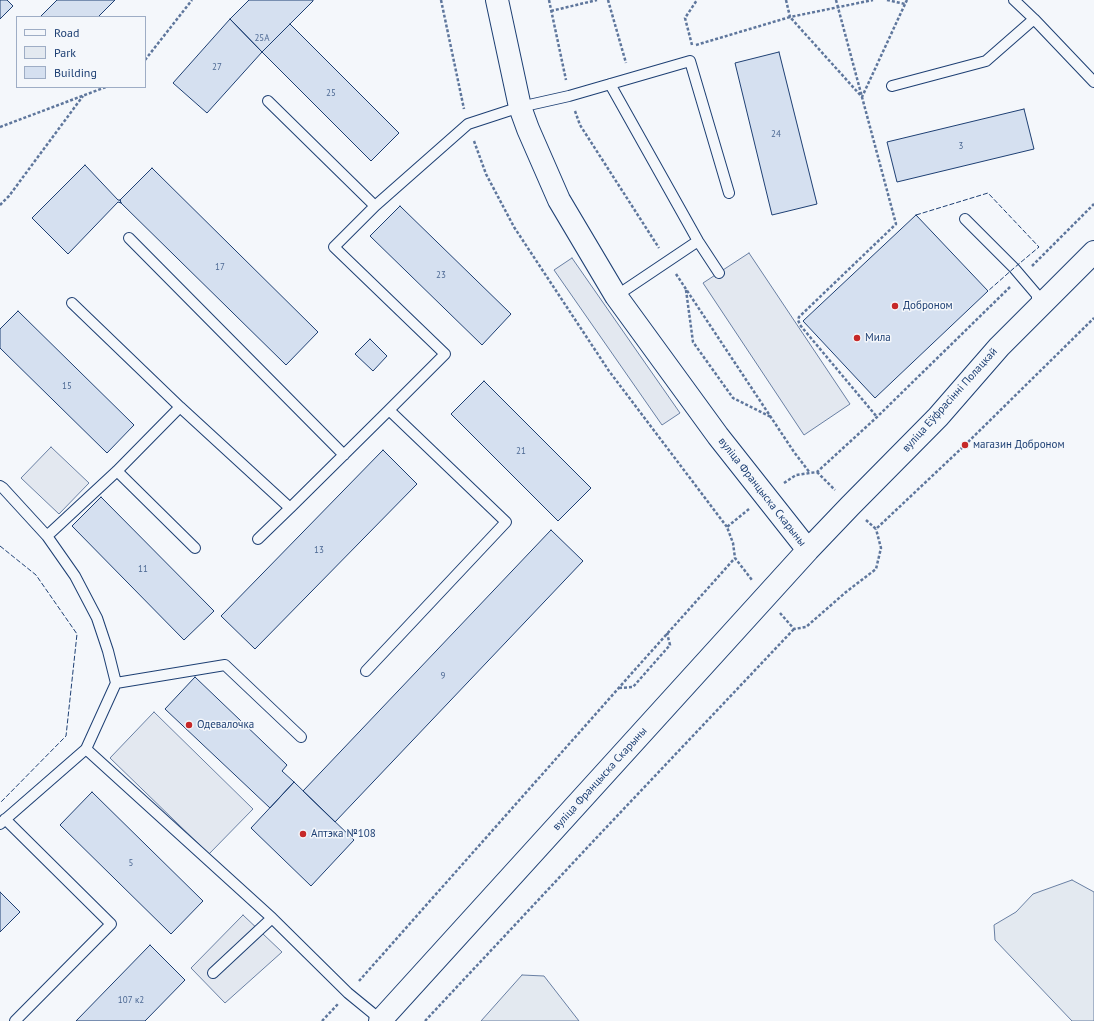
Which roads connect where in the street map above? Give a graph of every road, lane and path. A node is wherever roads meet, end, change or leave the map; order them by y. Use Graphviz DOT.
graph roads {
  1 [pos="192,0"];
  2 [pos="441,0"];
  3 [pos="497,0"];
  4 [pos="597,0"];
  5 [pos="608,0"];
  6 [pos="697,0"];
  7 [pos="786,0"];
  8 [pos="836,0"];
  9 [pos="873,0"];
  10 [pos="887,0"];
  11 [pos="907,0"];
  12 [pos="1014,0"];
  13 [pos="905,4"];
  14 [pos="838,8"];
  15 [pos="551,11"];
  16 [pos="790,17"];
  17 [pos="1034,18"];
  18 [pos="146,59"];
  19 [pos="627,65"];
  20 [pos="1094,82"];
  21 [pos="610,84"];
  22 [pos="892,86"];
  23 [pos="103,88"];
  24 [pos="83,96"];
  25 [pos="862,97"];
  26 [pos="268,101"];
  27 [pos="520,107"];
  28 [pos="468,124"];
  29 [pos="0,127"];
  30 [pos="728,194"];
  31 [pos="1094,204"];
  32 [pos="0,205"];
  33 [pos="375,206"];
  34 [pos="965,219"];
  35 [pos="129,238"];
  36 [pos="698,241"];
  37 [pos="1094,252"];
  38 [pos="719,273"];
  39 [pos="1021,276"];
  40 [pos="686,290"];
  41 [pos="616,296"];
  42 [pos="72,303"];
  43 [pos="1037,309"];
  44 [pos="1094,318"];
  45 [pos="180,407"];
  46 [pos="389,410"];
  47 [pos="771,417"];
  48 [pos="877,417"];
  49 [pos="344,455"];
  50 [pos="117,471"];
  51 [pos="0,486"];
  52 [pos="850,506"];
  53 [pos="290,508"];
  54 [pos="727,527"];
  55 [pos="47,536"];
  56 [pos="258,539"];
  57 [pos="195,548"];
  58 [pos="808,550"];
  59 [pos="735,558"];
  60 [pos="794,629"];
  61 [pos="667,633"];
  62 [pos="366,671"];
  63 [pos="116,683"];
  64 [pos="618,688"];
  65 [pos="301,737"];
  66 [pos="86,749"];
  67 [pos="3,821"];
  68 [pos="272,918"];
  69 [pos="213,973"];
  70 [pos="348,993"];
  71 [pos="381,1020"];
  72 [pos="15,1021"];
  73 [pos="322,1021"];
  74 [pos="425,1021"];
  1 -- 18 [label="path"];
  2 -- 28 [label="path"];
  3 -- 27 [label="street, вуліца Францыска Скарыны"];
  4 -- 15 [label="path"];
  5 -- 19 [label="path"];
  6 -- 16 [label="path"];
  7 -- 16 [label="path"];
  8 -- 14 [label="path"];
  9 -- 14 [label="path"];
  10 -- 13 [label="path"];
  11 -- 13 [label="path"];
  12 -- 17 [label="lane"];
  13 -- 25 [label="path"];
  14 -- 16 [label="path"];
  14 -- 25 [label="path"];
  16 -- 25 [label="path"];
  17 -- 20 [label="lane"];
  17 -- 22 [label="lane"];
  21 -- 27 [label="lane"];
  21 -- 30 [label="lane"];
  21 -- 36 [label="lane"];
  23 -- 24 [label="path"];
  24 -- 29 [label="path"];
  24 -- 32 [label="path"];
  25 -- 48 [label="path"];
  26 -- 33 [label="lane"];
  27 -- 28 [label="lane"];
  27 -- 41 [label="street, вуліца Францыска Скарыны"];
  28 -- 33 [label="lane"];
  28 -- 54 [label="path"];
  31 -- 39 [label="path"];
  33 -- 46 [label="lane"];
  34 -- 39 [label="lane"];
  35 -- 49 [label="lane"];
  36 -- 38 [label="lane"];
  36 -- 41 [label="lane"];
  37 -- 43 [label="street, вуліца Еўфрасінні Полацкай"];
  39 -- 43 [label="lane"];
  39 -- 48 [label="path"];
  40 -- 47 [label="path"];
  41 -- 58 [label="street, вуліца Францыска Скарыны"];
  42 -- 45 [label="lane"];
  43 -- 52 [label="street, вуліца Еўфрасінні Полацкай"];
  44 -- 52 [label="path"];
  45 -- 50 [label="lane"];
  45 -- 53 [label="lane"];
  46 -- 49 [label="lane"];
  46 -- 62 [label="lane"];
  48 -- 52 [label="path"];
  49 -- 53 [label="lane"];
  50 -- 55 [label="lane"];
  50 -- 57 [label="lane"];
  51 -- 55 [label="lane"];
  52 -- 58 [label="street, вуліца Еўфрасінні Полацкай"];
  53 -- 56 [label="lane"];
  55 -- 63 [label="lane"];
  58 -- 71 [label="street, вуліца Францыска Скарыны"];
  59 -- 61 [label="path"];
  60 -- 74 [label="path"];
  61 -- 64 [label="path"];
  61 -- 64 [label="path"];
  63 -- 65 [label="lane"];
  63 -- 66 [label="lane"];
  64 -- 70 [label="path"];
  66 -- 67 [label="lane"];
  66 -- 68 [label="lane"];
  67 -- 72 [label="lane"];
  68 -- 69 [label="lane"];
  68 -- 70 [label="lane"];
  70 -- 71 [label="lane"];
  70 -- 73 [label="path"];
}
